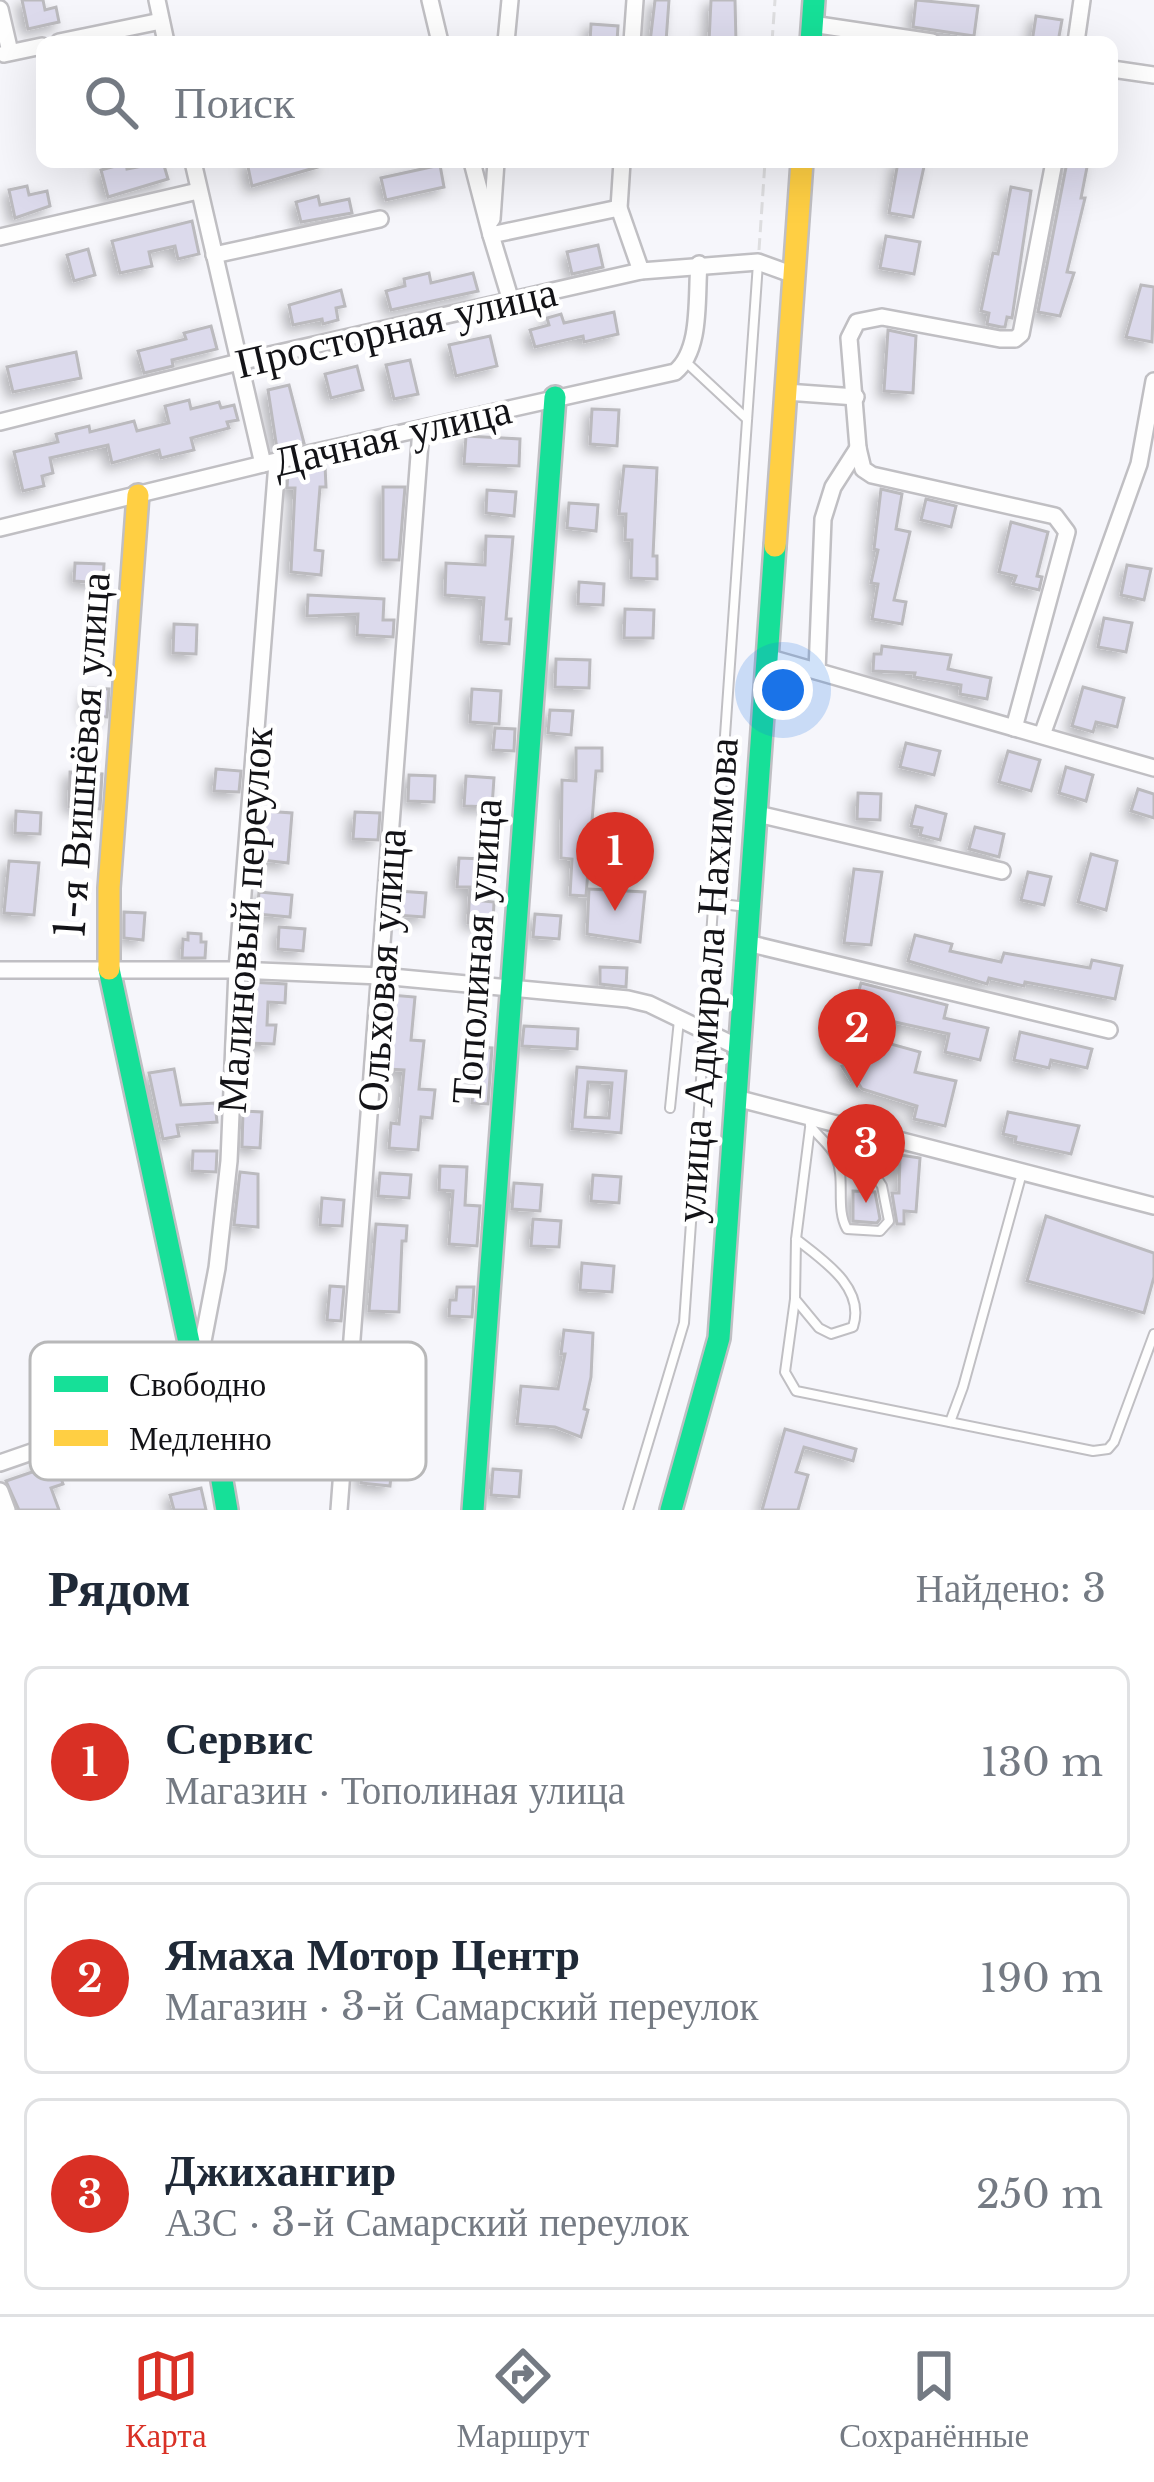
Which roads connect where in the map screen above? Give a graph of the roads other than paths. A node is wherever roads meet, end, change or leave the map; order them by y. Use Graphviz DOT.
graph roads {
  1 [pos="157,0"];
  2 [pos="430,0"];
  3 [pos="510,0"];
  4 [pos="635,0"];
  5 [pos="814,0"];
  6 [pos="1082,0"];
  7 [pos="0,9"];
  8 [pos="161,21"];
  9 [pos="811,33"];
  10 [pos="88,36"];
  11 [pos="165,36"];
  12 [pos="439,36"];
  13 [pos="507,36"];
  14 [pos="632,36"];
  15 [pos="851,36"];
  16 [pos="1077,36"];
  17 [pos="36,47"];
  18 [pos="5,54"];
  19 [pos="1118,69"];
  20 [pos="1154,75"];
  21 [pos="194,168"];
  22 [pos="474,168"];
  23 [pos="496,168"];
  24 [pos="622,168"];
  25 [pos="802,168"];
  26 [pos="1053,168"];
  27 [pos="198,191"];
  28 [pos="619,208"];
  29 [pos="380,219"];
  30 [pos="491,235"];
  31 [pos="0,237"];
  32 [pos="214,256"];
  33 [pos="758,262"];
  34 [pos="699,264"];
  35 [pos="641,271"];
  36 [pos="794,275"];
  37 [pos="511,301"];
  38 [pos="239,362"];
  39 [pos="687,362"];
  40 [pos="1154,381"];
  41 [pos="786,392"];
  42 [pos="555,397"];
  43 [pos="856,397"];
  44 [pos="747,418"];
  45 [pos="0,422"];
  46 [pos="421,429"];
  47 [pos="858,448"];
  48 [pos="270,463"];
  49 [pos="138,495"];
  50 [pos="0,528"];
  51 [pos="767,657"];
  52 [pos="817,671"];
  53 [pos="1014,728"];
  54 [pos="1042,736"];
  55 [pos="1154,768"];
  56 [pos="758,814"];
  57 [pos="1002,872"];
  58 [pos="712,903"];
  59 [pos="750,908"];
  60 [pos="747,943"];
  61 [pos="0,970"];
  62 [pos="237,970"];
  63 [pos="109,972"];
  64 [pos="381,976"];
  65 [pos="512,989"];
  66 [pos="679,1018"];
  67 [pos="704,1030"];
  68 [pos="1109,1030"];
  69 [pos="740,1048"];
  70 [pos="736,1098"];
  71 [pos="670,1108"];
  72 [pos="811,1123"];
  73 [pos="875,1134"];
  74 [pos="1022,1172"];
  75 [pos="1154,1206"];
  76 [pos="796,1239"];
  77 [pos="795,1299"];
  78 [pos="1154,1334"];
  79 [pos="190,1342"];
  80 [pos="206,1342"];
  81 [pos="352,1342"];
  82 [pos="950,1423"];
  83 [pos="30,1451"];
  84 [pos="0,1463"];
  85 [pos="222,1480"];
  86 [pos="341,1480"];
  87 [pos="0,1491"];
  88 [pos="7,1510"];
  89 [pos="227,1510"];
  90 [pos="339,1510"];
  91 [pos="473,1510"];
  92 [pos="628,1510"];
  93 [pos="671,1510"];
  1 -- 8 [label="street"];
  2 -- 12 [label="street"];
  3 -- 13 [label="street"];
  4 -- 14 [label="street"];
  5 -- 9 [label="street"];
  6 -- 16 [label="street"];
  7 -- 18 [label="street"];
  8 -- 10 [label="street"];
  8 -- 11 [label="street"];
  9 -- 15 [label="street"];
  17 -- 18 [label="street"];
  19 -- 20 [label="street"];
  21 -- 27 [label="street, Малиновый переулок"];
  22 -- 30 [label="street"];
  23 -- 30 [label="street"];
  24 -- 28 [label="street"];
  25 -- 36 [label="street, улица Адмирала Нахимова"];
  26 -- 43 [label="street"];
  27 -- 31 [label="street"];
  27 -- 32 [label="street, Малиновый переулок"];
  28 -- 30 [label="street"];
  28 -- 35 [label="street"];
  29 -- 32 [label="street"];
  30 -- 37 [label="street"];
  32 -- 38 [label="street, Малиновый переулок"];
  33 -- 34 [label="street, Просторная улица"];
  33 -- 36 [label="street, Просторная улица"];
  33 -- 44 [label="lane"];
  34 -- 35 [label="street, Просторная улица"];
  34 -- 39 [label="street"];
  35 -- 37 [label="street, Просторная улица"];
  36 -- 41 [label="street, улица Адмирала Нахимова"];
  37 -- 38 [label="street, Просторная улица"];
  38 -- 45 [label="street, Просторная улица"];
  38 -- 48 [label="street, Малиновый переулок"];
  39 -- 42 [label="street, Дачная улица"];
  39 -- 44 [label="lane"];
  40 -- 54 [label="street"];
  41 -- 43 [label="street"];
  41 -- 51 [label="street, улица Адмирала Нахимова"];
  42 -- 46 [label="street, Дачная улица"];
  42 -- 65 [label="street, Тополиная улица"];
  43 -- 47 [label="street"];
  44 -- 58 [label="lane"];
  46 -- 48 [label="street, Дачная улица"];
  46 -- 64 [label="street, Ольховая улица"];
  47 -- 52 [label="street"];
  47 -- 53 [label="street"];
  48 -- 49 [label="street, Дачная улица"];
  48 -- 62 [label="street, Малиновый переулок"];
  49 -- 50 [label="street, Дачная улица"];
  49 -- 63 [label="street, 1-я Вишнёвая улица"];
  51 -- 52 [label="street"];
  51 -- 56 [label="street, улица Адмирала Нахимова"];
  52 -- 53 [label="street"];
  53 -- 54 [label="street"];
  54 -- 55 [label="street"];
  56 -- 57 [label="street"];
  56 -- 59 [label="street, улица Адмирала Нахимова"];
  58 -- 59 [label="lane"];
  58 -- 67 [label="lane"];
  59 -- 60 [label="street, улица Адмирала Нахимова"];
  60 -- 68 [label="street"];
  60 -- 69 [label="street, улица Адмирала Нахимова"];
  61 -- 63 [label="street"];
  62 -- 63 [label="street"];
  62 -- 64 [label="street"];
  62 -- 80 [label="street, Малиновый переулок"];
  63 -- 79 [label="street, 1-я Вишнёвая улица"];
  64 -- 65 [label="street"];
  64 -- 81 [label="street, Ольховая улица"];
  65 -- 66 [label="street"];
  65 -- 91 [label="street, Тополиная улица"];
  66 -- 67 [label="street"];
  66 -- 71 [label="lane"];
  67 -- 69 [label="street"];
  67 -- 92 [label="lane"];
  69 -- 70 [label="street, улица Адмирала Нахимова"];
  70 -- 72 [label="street"];
  70 -- 93 [label="street, улица Адмирала Нахимова"];
  72 -- 73 [label="street"];
  72 -- 73 [label="lane"];
  72 -- 76 [label="lane"];
  73 -- 74 [label="street"];
  74 -- 75 [label="street"];
  74 -- 82 [label="lane"];
  76 -- 77 [label="lane"];
  76 -- 77 [label="lane"];
  77 -- 82 [label="lane"];
  78 -- 82 [label="lane"];
  83 -- 84 [label="street"];
  85 -- 89 [label="street, 1-я Вишнёвая улица"];
  86 -- 90 [label="street, Ольховая улица"];
  87 -- 88 [label="street"];
}
